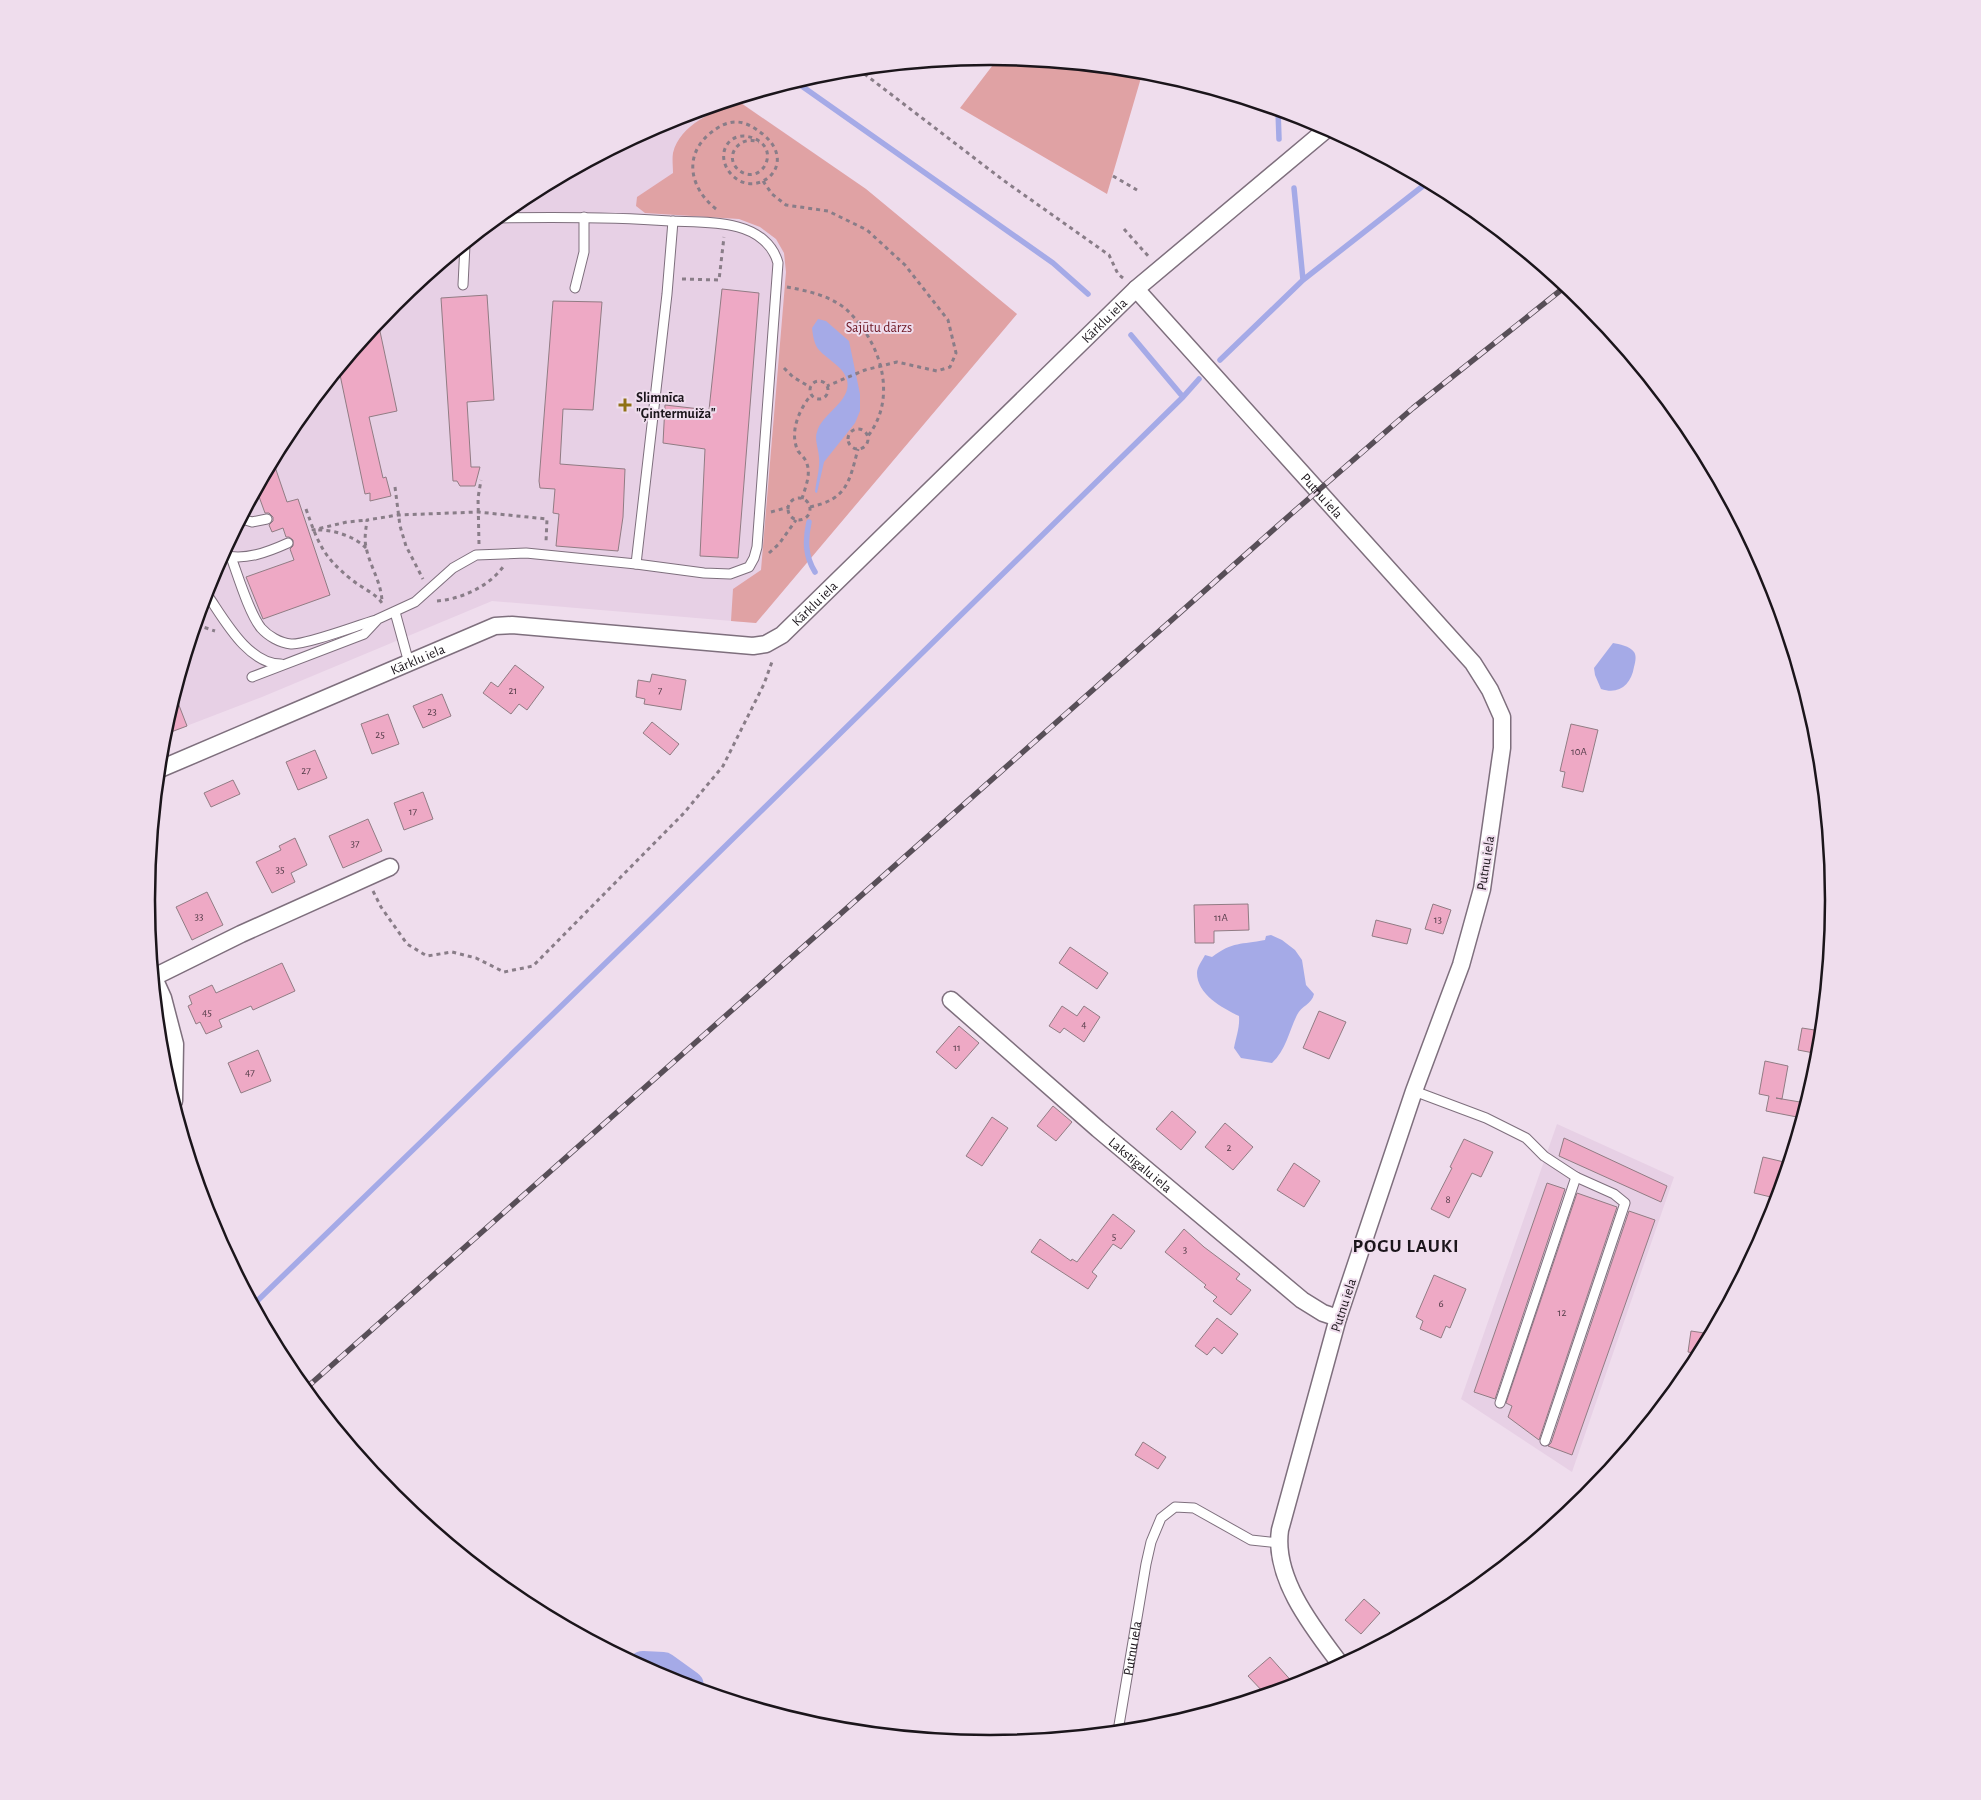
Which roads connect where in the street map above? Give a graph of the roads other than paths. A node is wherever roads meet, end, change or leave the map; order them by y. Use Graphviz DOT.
graph roads {
  1 [pos="1321,134"];
  2 [pos="584,217"];
  3 [pos="510,218"];
  4 [pos="673,221"];
  5 [pos="465,252"];
  6 [pos="463,285"];
  7 [pos="576,288"];
  8 [pos="1136,289"];
  9 [pos="267,519"];
  10 [pos="247,521"];
  11 [pos="288,543"];
  12 [pos="230,556"];
  13 [pos="229,560"];
  14 [pos="636,564"];
  15 [pos="211,601"];
  16 [pos="396,612"];
  17 [pos="378,619"];
  18 [pos="409,663"];
  19 [pos="286,664"];
  20 [pos="252,677"];
  21 [pos="167,765"];
  22 [pos="390,867"];
  23 [pos="159,975"];
  24 [pos="161,994"];
  25 [pos="951,1000"];
  26 [pos="174,1074"];
  27 [pos="1414,1091"];
  28 [pos="1576,1177"];
  29 [pos="1338,1318"];
  30 [pos="1500,1403"];
  31 [pos="1545,1441"];
  32 [pos="1278,1543"];
  33 [pos="1336,1660"];
  34 [pos="1119,1725"];
  1 -- 8 [label="street, Kārklu iela"];
  2 -- 3 [label="lane"];
  2 -- 4 [label="lane"];
  2 -- 7 [label="lane"];
  4 -- 14 [label="lane"];
  4 -- 14 [label="lane"];
  5 -- 6 [label="lane"];
  8 -- 18 [label="street, Kārklu iela"];
  8 -- 27 [label="street, Putnu iela"];
  9 -- 10 [label="lane"];
  11 -- 12 [label="lane"];
  13 -- 17 [label="lane"];
  14 -- 16 [label="lane"];
  15 -- 19 [label="lane"];
  16 -- 17 [label="lane"];
  16 -- 18 [label="lane"];
  17 -- 19 [label="lane"];
  18 -- 21 [label="street, Kārklu iela"];
  19 -- 20 [label="lane"];
  22 -- 23 [label="street"];
  24 -- 26 [label="street"];
  25 -- 29 [label="street, Lakstīgalu iela"];
  27 -- 28 [label="lane"];
  27 -- 29 [label="street, Putnu iela"];
  28 -- 30 [label="lane"];
  28 -- 31 [label="lane"];
  29 -- 32 [label="street, Putnu iela"];
  32 -- 33 [label="street, Putnu iela"];
  32 -- 34 [label="lane, Putnu iela"];
}
